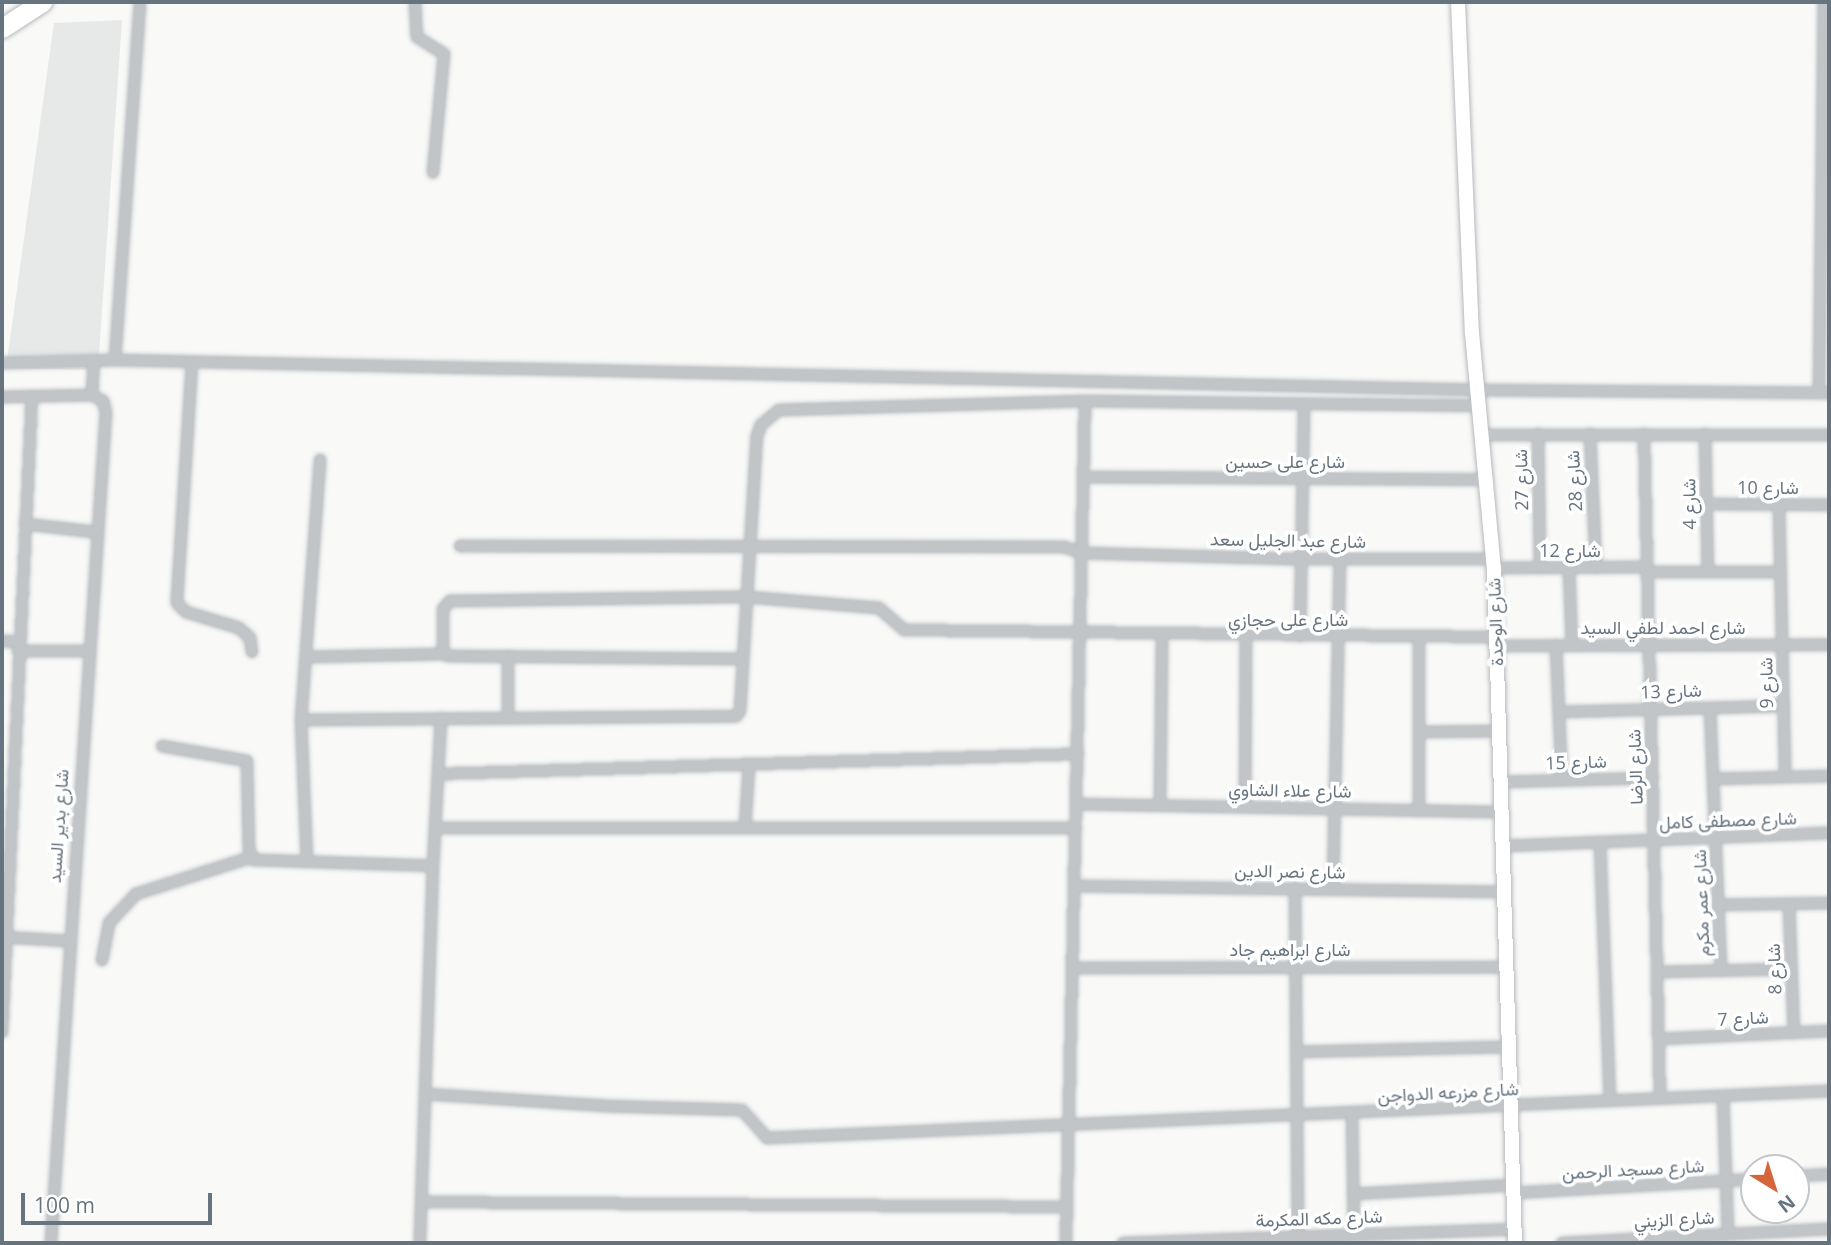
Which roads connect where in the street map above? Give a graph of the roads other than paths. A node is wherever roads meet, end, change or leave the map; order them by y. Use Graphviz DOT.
graph roads {
  1 [pos="42,2"];
  2 [pos="140,2"];
  3 [pos="415,2"];
  4 [pos="1458,2"];
  5 [pos="1824,2"];
  6 [pos="2,28"];
  7 [pos="433,172"];
  8 [pos="1824,338"];
  9 [pos="115,360"];
  10 [pos="94,361"];
  11 [pos="192,362"];
  12 [pos="2,363"];
  13 [pos="1478,390"];
  14 [pos="1824,393"];
  15 [pos="92,395"];
  16 [pos="32,396"];
  17 [pos="2,397"];
  18 [pos="1085,401"];
  19 [pos="1304,406"];
  20 [pos="1479,406"];
  21 [pos="1538,434"];
  22 [pos="1590,434"];
  23 [pos="1644,434"];
  24 [pos="1705,434"];
  25 [pos="1484,435"];
  26 [pos="1829,435"];
  27 [pos="320,460"];
  28 [pos="1083,477"];
  29 [pos="1304,478"];
  30 [pos="1487,480"];
  31 [pos="1706,504"];
  32 [pos="1779,505"];
  33 [pos="1829,505"];
  34 [pos="26,524"];
  35 [pos="96,532"];
  36 [pos="460,546"];
  37 [pos="750,546"];
  38 [pos="1082,553"];
  39 [pos="1302,559"];
  40 [pos="1340,559"];
  41 [pos="1493,564"];
  42 [pos="1540,568"];
  43 [pos="1569,568"];
  44 [pos="1596,568"];
  45 [pos="1647,570"];
  46 [pos="1708,572"];
  47 [pos="1780,572"];
  48 [pos="747,597"];
  49 [pos="1080,635"];
  50 [pos="1162,635"];
  51 [pos="1246,636"];
  52 [pos="1300,636"];
  53 [pos="1338,636"];
  54 [pos="1419,637"];
  55 [pos="2,641"];
  56 [pos="1496,641"];
  57 [pos="1649,644"];
  58 [pos="1556,645"];
  59 [pos="1572,645"];
  60 [pos="1782,645"];
  61 [pos="1829,645"];
  62 [pos="19,646"];
  63 [pos="88,651"];
  64 [pos="252,652"];
  65 [pos="444,654"];
  66 [pos="508,656"];
  67 [pos="307,657"];
  68 [pos="743,659"];
  69 [pos="1784,706"];
  70 [pos="1710,708"];
  71 [pos="1651,709"];
  72 [pos="1559,712"];
  73 [pos="441,718"];
  74 [pos="508,718"];
  75 [pos="301,720"];
  76 [pos="1419,732"];
  77 [pos="1499,732"];
  78 [pos="162,746"];
  79 [pos="1078,754"];
  80 [pos="749,766"];
  81 [pos="438,774"];
  82 [pos="1829,776"];
  83 [pos="1785,777"];
  84 [pos="1653,778"];
  85 [pos="1713,779"];
  86 [pos="1562,780"];
  87 [pos="1500,782"];
  88 [pos="1077,804"];
  89 [pos="1160,805"];
  90 [pos="1245,807"];
  91 [pos="1335,809"];
  92 [pos="1419,811"];
  93 [pos="1502,812"];
  94 [pos="745,827"];
  95 [pos="435,828"];
  96 [pos="1076,828"];
  97 [pos="1829,833"];
  98 [pos="1716,838"];
  99 [pos="1654,840"];
  100 [pos="1600,842"];
  101 [pos="1503,846"];
  102 [pos="251,858"];
  103 [pos="307,862"];
  104 [pos="433,866"];
  105 [pos="1075,886"];
  106 [pos="1295,888"];
  107 [pos="1333,889"];
  108 [pos="1503,892"];
  109 [pos="1829,903"];
  110 [pos="1789,904"];
  111 [pos="1719,905"];
  112 [pos="4,937"];
  113 [pos="68,941"];
  114 [pos="102,960"];
  115 [pos="1296,966"];
  116 [pos="1506,967"];
  117 [pos="1074,968"];
  118 [pos="1791,969"];
  119 [pos="1721,971"];
  120 [pos="1658,972"];
  121 [pos="1829,1031"];
  122 [pos="2,1032"];
  123 [pos="1794,1033"];
  124 [pos="1659,1039"];
  125 [pos="1509,1047"];
  126 [pos="1297,1052"];
  127 [pos="1829,1091"];
  128 [pos="425,1094"];
  129 [pos="1723,1096"];
  130 [pos="1660,1098"];
  131 [pos="1611,1101"];
  132 [pos="1511,1107"];
  133 [pos="1352,1114"];
  134 [pos="1297,1116"];
  135 [pos="1069,1125"];
  136 [pos="1829,1174"];
  137 [pos="1810,1175"];
  138 [pos="1726,1180"];
  139 [pos="1740,1180"];
  140 [pos="1514,1189"];
  141 [pos="1353,1194"];
  142 [pos="422,1202"];
  143 [pos="1067,1208"];
  144 [pos="1829,1229"];
  145 [pos="1354,1234"];
  146 [pos="1728,1234"];
  147 [pos="1298,1236"];
  148 [pos="1515,1236"];
  149 [pos="51,1243"];
  150 [pos="420,1243"];
  151 [pos="1066,1243"];
  152 [pos="1124,1243"];
  153 [pos="1562,1243"];
  1 -- 6 [label="highway"];
  2 -- 9 [label="street"];
  3 -- 7 [label="street"];
  4 -- 13 [label="street, شارع الوحدة"];
  5 -- 8 [label="street"];
  8 -- 14 [label="street"];
  9 -- 10 [label="street"];
  9 -- 11 [label="street"];
  10 -- 12 [label="street"];
  10 -- 15 [label="street"];
  11 -- 13 [label="street"];
  11 -- 64 [label="street"];
  13 -- 14 [label="street"];
  13 -- 20 [label="street, شارع الوحدة"];
  15 -- 16 [label="street"];
  15 -- 35 [label="street, شارع بدير السيد"];
  16 -- 17 [label="street"];
  16 -- 34 [label="street"];
  18 -- 19 [label="street"];
  18 -- 28 [label="street"];
  18 -- 37 [label="street"];
  19 -- 20 [label="street"];
  19 -- 29 [label="street"];
  20 -- 25 [label="street, شارع الوحدة"];
  21 -- 22 [label="street"];
  21 -- 25 [label="street"];
  21 -- 42 [label="street, شارع 27"];
  22 -- 23 [label="street"];
  22 -- 44 [label="street, شارع 28"];
  23 -- 24 [label="street"];
  23 -- 45 [label="street, شارع الرضا"];
  24 -- 26 [label="street"];
  24 -- 31 [label="street, شارع 4"];
  25 -- 30 [label="street, شارع الوحدة"];
  27 -- 67 [label="street"];
  28 -- 29 [label="street, شارع على حسين"];
  28 -- 38 [label="street"];
  29 -- 30 [label="street, شارع على حسين"];
  29 -- 39 [label="street"];
  30 -- 41 [label="street, شارع الوحدة"];
  31 -- 32 [label="street, شارع 10"];
  31 -- 46 [label="street, شارع 4"];
  32 -- 33 [label="street, شارع 10"];
  32 -- 47 [label="street, شارع 9"];
  34 -- 35 [label="street"];
  34 -- 62 [label="street"];
  35 -- 63 [label="street, شارع بدير السيد"];
  36 -- 37 [label="street, شارع عبد الجليل سعد"];
  37 -- 38 [label="street, شارع عبد الجليل سعد"];
  37 -- 48 [label="street"];
  38 -- 39 [label="street, شارع عبد الجليل سعد"];
  38 -- 49 [label="street"];
  39 -- 40 [label="street, شارع عبد الجليل سعد"];
  39 -- 52 [label="street"];
  40 -- 41 [label="street, شارع عبد الجليل سعد"];
  40 -- 53 [label="street"];
  41 -- 42 [label="street, شارع 12"];
  41 -- 56 [label="street, شارع الوحدة"];
  42 -- 43 [label="street, شارع 12"];
  43 -- 44 [label="street, شارع 12"];
  43 -- 59 [label="street"];
  44 -- 45 [label="street, شارع 12"];
  45 -- 46 [label="street, شارع 12"];
  45 -- 57 [label="street, شارع الرضا"];
  46 -- 47 [label="street, شارع 12"];
  47 -- 60 [label="street, شارع 9"];
  48 -- 49 [label="street, شارع على حجازي"];
  48 -- 65 [label="street, شارع على حجازي"];
  48 -- 68 [label="street"];
  49 -- 50 [label="street, شارع على حجازي"];
  49 -- 79 [label="street"];
  50 -- 51 [label="street, شارع على حجازي"];
  50 -- 89 [label="street"];
  51 -- 52 [label="street, شارع على حجازي"];
  51 -- 90 [label="street"];
  52 -- 53 [label="street, شارع على حجازي"];
  53 -- 54 [label="street, شارع على حجازي"];
  53 -- 91 [label="street"];
  54 -- 56 [label="street, شارع على حجازي"];
  54 -- 76 [label="street"];
  55 -- 62 [label="street"];
  56 -- 58 [label="street, شارع احمد لطفي السيد"];
  56 -- 77 [label="street, شارع الوحدة"];
  57 -- 59 [label="street, شارع احمد لطفي السيد"];
  57 -- 60 [label="street, شارع احمد لطفي السيد"];
  57 -- 71 [label="street, شارع الرضا"];
  58 -- 59 [label="street, شارع احمد لطفي السيد"];
  58 -- 72 [label="street"];
  60 -- 61 [label="street, شارع احمد لطفي السيد"];
  60 -- 69 [label="street, شارع 9"];
  62 -- 63 [label="street"];
  62 -- 112 [label="street"];
  63 -- 113 [label="street, شارع بدير السيد"];
  65 -- 66 [label="street"];
  65 -- 67 [label="street"];
  66 -- 68 [label="street"];
  66 -- 74 [label="street"];
  67 -- 75 [label="street"];
  68 -- 74 [label="street"];
  69 -- 70 [label="street, شارع 13"];
  69 -- 83 [label="street, شارع 9"];
  70 -- 71 [label="street, شارع 13"];
  70 -- 85 [label="street, شارع عمر مكرم"];
  71 -- 72 [label="street, شارع 13"];
  71 -- 84 [label="street, شارع الرضا"];
  72 -- 86 [label="street"];
  73 -- 74 [label="street"];
  73 -- 75 [label="street"];
  73 -- 81 [label="street"];
  75 -- 103 [label="street"];
  76 -- 77 [label="street"];
  76 -- 92 [label="street"];
  77 -- 87 [label="street, شارع الوحدة"];
  78 -- 102 [label="street"];
  79 -- 80 [label="street"];
  79 -- 88 [label="street"];
  80 -- 81 [label="street"];
  80 -- 94 [label="street"];
  81 -- 95 [label="street"];
  82 -- 83 [label="street"];
  83 -- 85 [label="street"];
  84 -- 86 [label="street, شارع 15"];
  84 -- 99 [label="street, شارع الرضا"];
  85 -- 98 [label="street, شارع عمر مكرم"];
  86 -- 87 [label="street, شارع 15"];
  87 -- 93 [label="street, شارع الوحدة"];
  88 -- 89 [label="street, شارع علاء الشاوي"];
  88 -- 96 [label="street"];
  89 -- 90 [label="street, شارع علاء الشاوي"];
  90 -- 91 [label="street, شارع علاء الشاوي"];
  91 -- 92 [label="street, شارع علاء الشاوي"];
  91 -- 107 [label="street"];
  92 -- 93 [label="street, شارع علاء الشاوي"];
  93 -- 101 [label="street, شارع الوحدة"];
  94 -- 95 [label="street"];
  94 -- 96 [label="street"];
  95 -- 104 [label="street"];
  96 -- 105 [label="street"];
  97 -- 98 [label="street, شارع مصطفى كامل"];
  98 -- 99 [label="street, شارع مصطفى كامل"];
  98 -- 111 [label="street, شارع عمر مكرم"];
  99 -- 100 [label="street, شارع مصطفى كامل"];
  99 -- 120 [label="street, شارع الرضا"];
  100 -- 101 [label="street, شارع مصطفى كامل"];
  100 -- 131 [label="street"];
  101 -- 108 [label="street, شارع الوحدة"];
  102 -- 103 [label="street"];
  102 -- 114 [label="street"];
  103 -- 104 [label="street"];
  104 -- 128 [label="street"];
  105 -- 106 [label="street, شارع نصر الدين"];
  105 -- 117 [label="street"];
  106 -- 107 [label="street, شارع نصر الدين"];
  106 -- 115 [label="street"];
  107 -- 108 [label="street, شارع نصر الدين"];
  108 -- 116 [label="street, شارع الوحدة"];
  109 -- 110 [label="street"];
  110 -- 111 [label="street"];
  110 -- 118 [label="street, شارع 8"];
  111 -- 119 [label="street, شارع عمر مكرم"];
  112 -- 113 [label="street"];
  112 -- 122 [label="street"];
  113 -- 149 [label="street, شارع بدير السيد"];
  115 -- 116 [label="street, شارع ابراهيم جاد"];
  115 -- 117 [label="street, شارع ابراهيم جاد"];
  115 -- 126 [label="street"];
  116 -- 125 [label="street, شارع الوحدة"];
  117 -- 135 [label="street"];
  118 -- 119 [label="street"];
  118 -- 123 [label="street, شارع 8"];
  119 -- 120 [label="street"];
  120 -- 124 [label="street, شارع الرضا"];
  121 -- 123 [label="street, شارع 7"];
  123 -- 124 [label="street, شارع 7"];
  124 -- 130 [label="street, شارع الرضا"];
  125 -- 126 [label="street"];
  125 -- 132 [label="street, شارع الوحدة"];
  126 -- 134 [label="street"];
  127 -- 129 [label="street, شارع مزرعه الدواجن"];
  128 -- 135 [label="street, شارع مزرعه الدواجن"];
  128 -- 142 [label="street"];
  129 -- 130 [label="street, شارع مزرعه الدواجن"];
  129 -- 138 [label="street"];
  130 -- 131 [label="street, شارع مزرعه الدواجن"];
  131 -- 132 [label="street, شارع مزرعه الدواجن"];
  132 -- 133 [label="street, شارع مزرعه الدواجن"];
  132 -- 140 [label="street, شارع الوحدة"];
  133 -- 134 [label="street, شارع مزرعه الدواجن"];
  133 -- 141 [label="street"];
  134 -- 135 [label="street, شارع مزرعه الدواجن"];
  134 -- 147 [label="street"];
  135 -- 143 [label="street"];
  136 -- 137 [label="street"];
  138 -- 139 [label="street, شارع مسجد الرحمن"];
  138 -- 140 [label="street, شارع مسجد الرحمن"];
  138 -- 146 [label="street"];
  140 -- 141 [label="street, شارع مسجد الرحمن"];
  140 -- 148 [label="street, شارع الوحدة"];
  141 -- 145 [label="street"];
  142 -- 143 [label="street"];
  142 -- 150 [label="street"];
  143 -- 151 [label="street"];
  144 -- 146 [label="street, شارع الزيني"];
  145 -- 147 [label="street, شارع مكه المكرمة"];
  145 -- 148 [label="street, شارع مكه المكرمة"];
  146 -- 153 [label="street, شارع الزيني"];
  147 -- 152 [label="street, شارع مكه المكرمة"];
}
